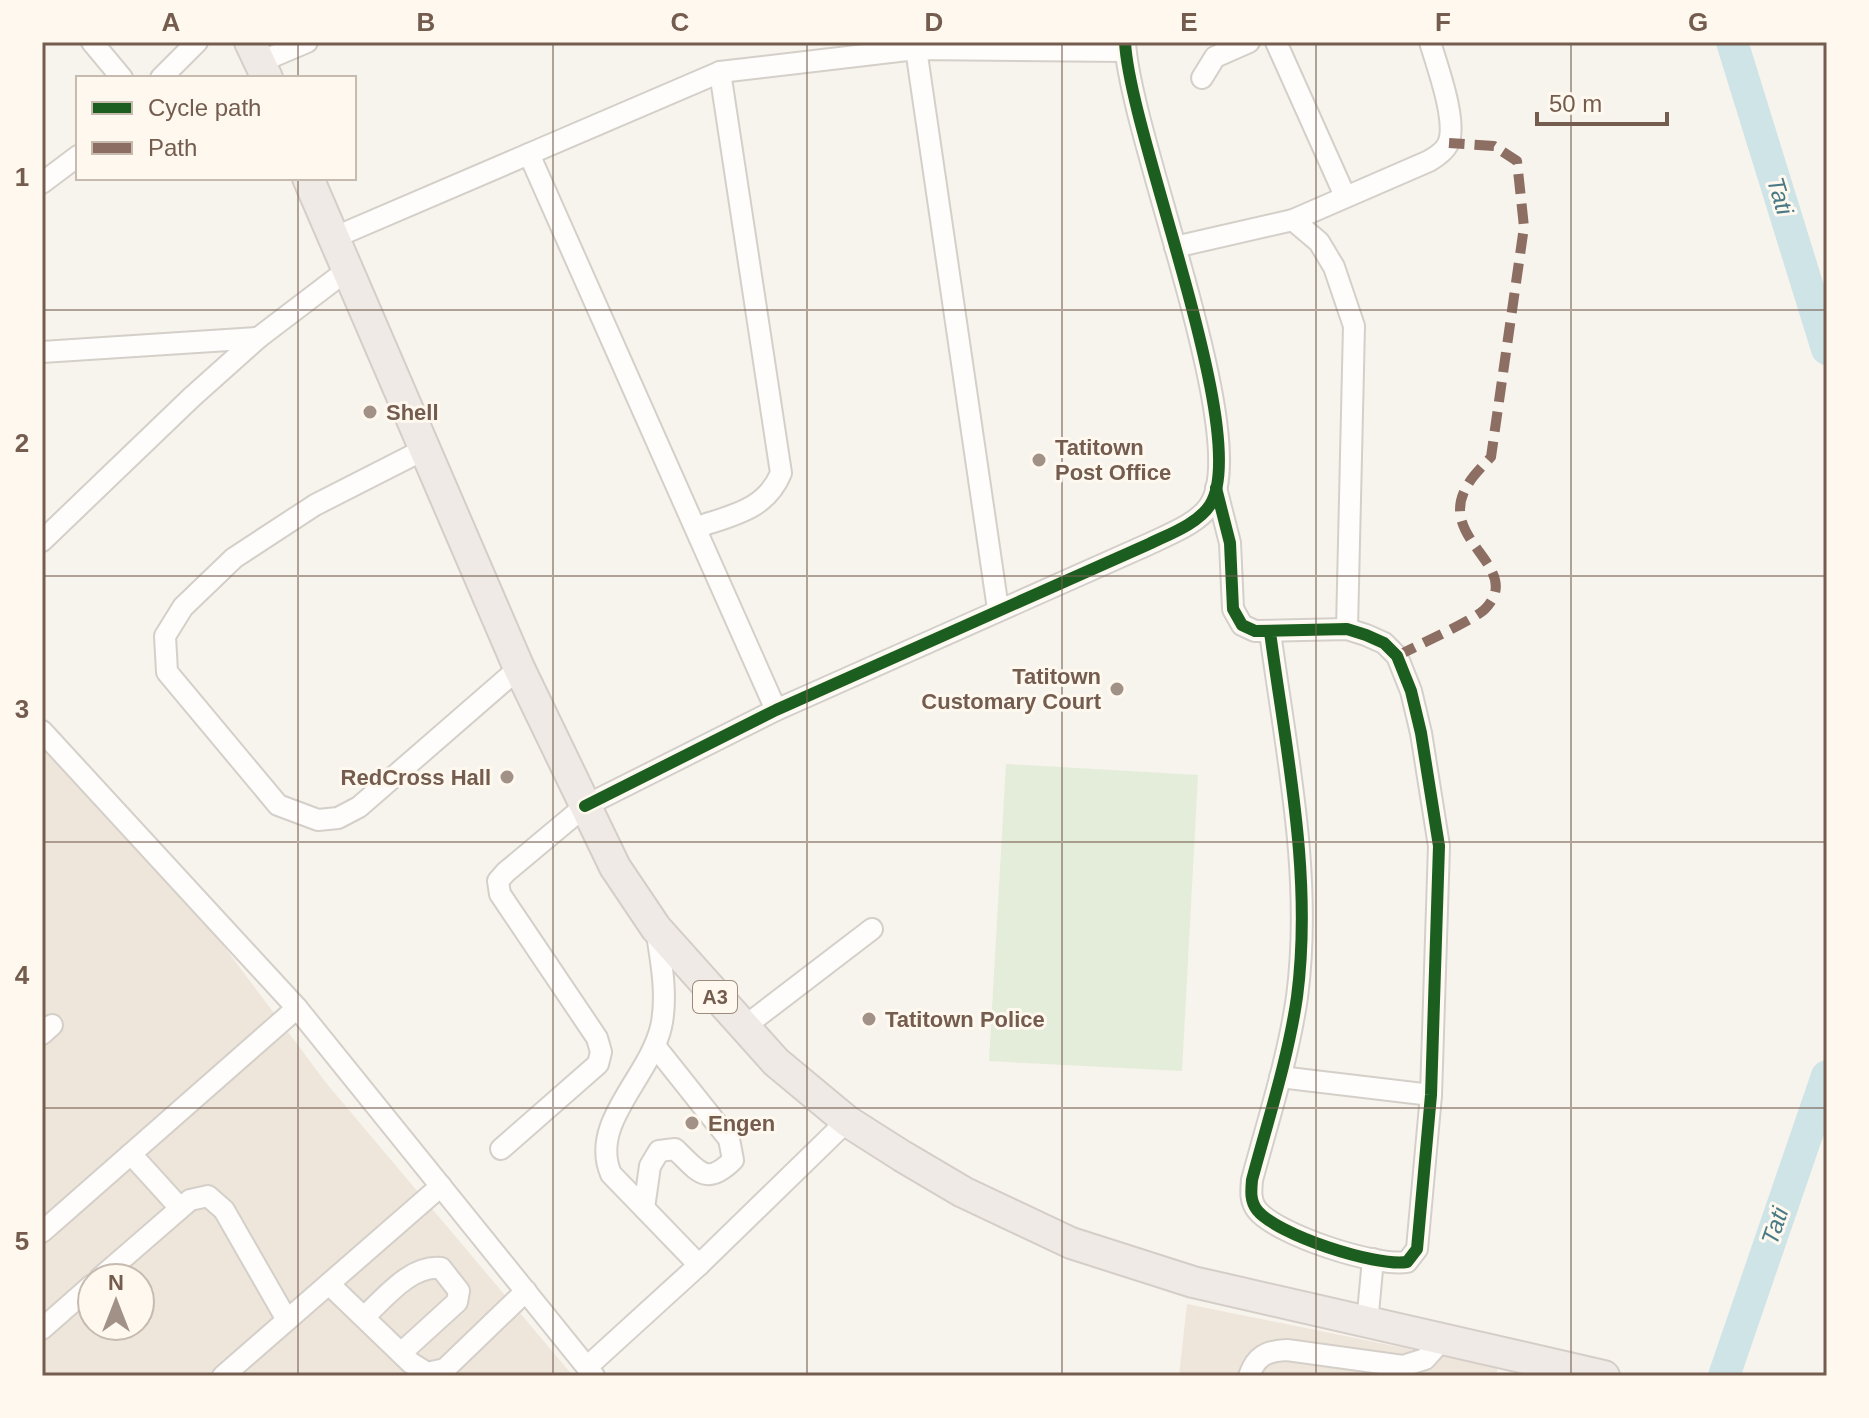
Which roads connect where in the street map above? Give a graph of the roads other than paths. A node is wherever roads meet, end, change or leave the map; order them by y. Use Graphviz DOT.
graph roads {
  1 [pos="92,42"];
  2 [pos="197,42"];
  3 [pos="307,42"];
  4 [pos="1249,42"];
  5 [pos="1276,42"];
  6 [pos="1430,42"];
  7 [pos="915,45"];
  8 [pos="1125,47"];
  9 [pos="259,61"];
  10 [pos="720,72"];
  11 [pos="120,76"];
  12 [pos="163,76"];
  13 [pos="1202,78"];
  14 [pos="529,154"];
  15 [pos="76,158"];
  16 [pos="309,180"];
  17 [pos="42,183"];
  18 [pos="1345,196"];
  19 [pos="1293,220"];
  20 [pos="333,238"];
  21 [pos="1175,247"];
  22 [pos="346,271"];
  23 [pos="258,338"];
  24 [pos="42,352"];
  25 [pos="423,450"];
  26 [pos="1216,488"];
  27 [pos="698,527"];
  28 [pos="42,541"];
  29 [pos="998,609"];
  30 [pos="1347,629"];
  31 [pos="1270,632"];
  32 [pos="519,668"];
  33 [pos="776,710"];
  34 [pos="44,738"];
  35 [pos="585,806"];
  36 [pos="656,928"];
  37 [pos="872,929"];
  38 [pos="297,1008"];
  39 [pos="744,1027"];
  40 [pos="655,1046"];
  41 [pos="1280,1077"];
  42 [pos="1431,1095"];
  43 [pos="847,1121"];
  44 [pos="501,1149"];
  45 [pos="131,1154"];
  46 [pos="441,1186"];
  47 [pos="180,1208"];
  48 [pos="644,1208"];
  49 [pos="42,1232"];
  50 [pos="1373,1259"];
  51 [pos="118,1262"];
  52 [pos="699,1265"];
  53 [pos="329,1284"];
  54 [pos="526,1291"];
  55 [pos="76,1299"];
  56 [pos="364,1317"];
  57 [pos="287,1320"];
  58 [pos="1367,1324"];
  59 [pos="42,1329"];
  60 [pos="1441,1341"];
  61 [pos="401,1353"];
  62 [pos="590,1371"];
  63 [pos="225,1375"];
  64 [pos="1249,1376"];
  65 [pos="1604,1376"];
  1 -- 11 [label="street"];
  2 -- 12 [label="street"];
  3 -- 9 [label="street"];
  4 -- 13 [label="street"];
  5 -- 18 [label="street"];
  6 -- 18 [label="street"];
  7 -- 8 [label="street"];
  7 -- 10 [label="street"];
  7 -- 29 [label="street"];
  8 -- 21 [label="street"];
  10 -- 14 [label="street"];
  10 -- 27 [label="street"];
  14 -- 20 [label="street"];
  14 -- 27 [label="street"];
  15 -- 17 [label="street"];
  16 -- 20 [label="highway, A3"];
  18 -- 19 [label="street"];
  19 -- 21 [label="street"];
  19 -- 30 [label="street"];
  20 -- 22 [label="highway, A3"];
  21 -- 26 [label="street"];
  22 -- 23 [label="street"];
  22 -- 25 [label="highway, A3"];
  23 -- 24 [label="street"];
  23 -- 28 [label="street"];
  25 -- 32 [label="highway, A3"];
  25 -- 32 [label="street"];
  26 -- 29 [label="street"];
  26 -- 31 [label="street"];
  27 -- 33 [label="street"];
  29 -- 33 [label="street"];
  30 -- 31 [label="street"];
  30 -- 42 [label="street"];
  31 -- 41 [label="street"];
  32 -- 35 [label="highway, A3"];
  33 -- 35 [label="street"];
  34 -- 38 [label="street"];
  35 -- 36 [label="highway, A3"];
  35 -- 44 [label="street"];
  36 -- 39 [label="highway, A3"];
  36 -- 40 [label="street"];
  37 -- 39 [label="street"];
  38 -- 45 [label="street"];
  38 -- 46 [label="street"];
  39 -- 43 [label="highway, A3"];
  40 -- 48 [label="street"];
  40 -- 48 [label="street"];
  41 -- 42 [label="street"];
  41 -- 50 [label="street"];
  42 -- 50 [label="street"];
  43 -- 52 [label="street"];
  43 -- 58 [label="highway, A3"];
  45 -- 47 [label="street"];
  45 -- 49 [label="street"];
  46 -- 53 [label="street"];
  46 -- 54 [label="street"];
  47 -- 51 [label="street"];
  47 -- 57 [label="street"];
  48 -- 52 [label="street"];
  50 -- 58 [label="street"];
  52 -- 62 [label="street"];
  53 -- 56 [label="street"];
  53 -- 57 [label="street"];
  54 -- 61 [label="street"];
  54 -- 62 [label="street"];
  55 -- 59 [label="street"];
  56 -- 61 [label="street"];
  56 -- 61 [label="street"];
  57 -- 63 [label="street"];
  58 -- 60 [label="highway, A3"];
  60 -- 64 [label="street"];
  60 -- 65 [label="highway, A3"];
}
